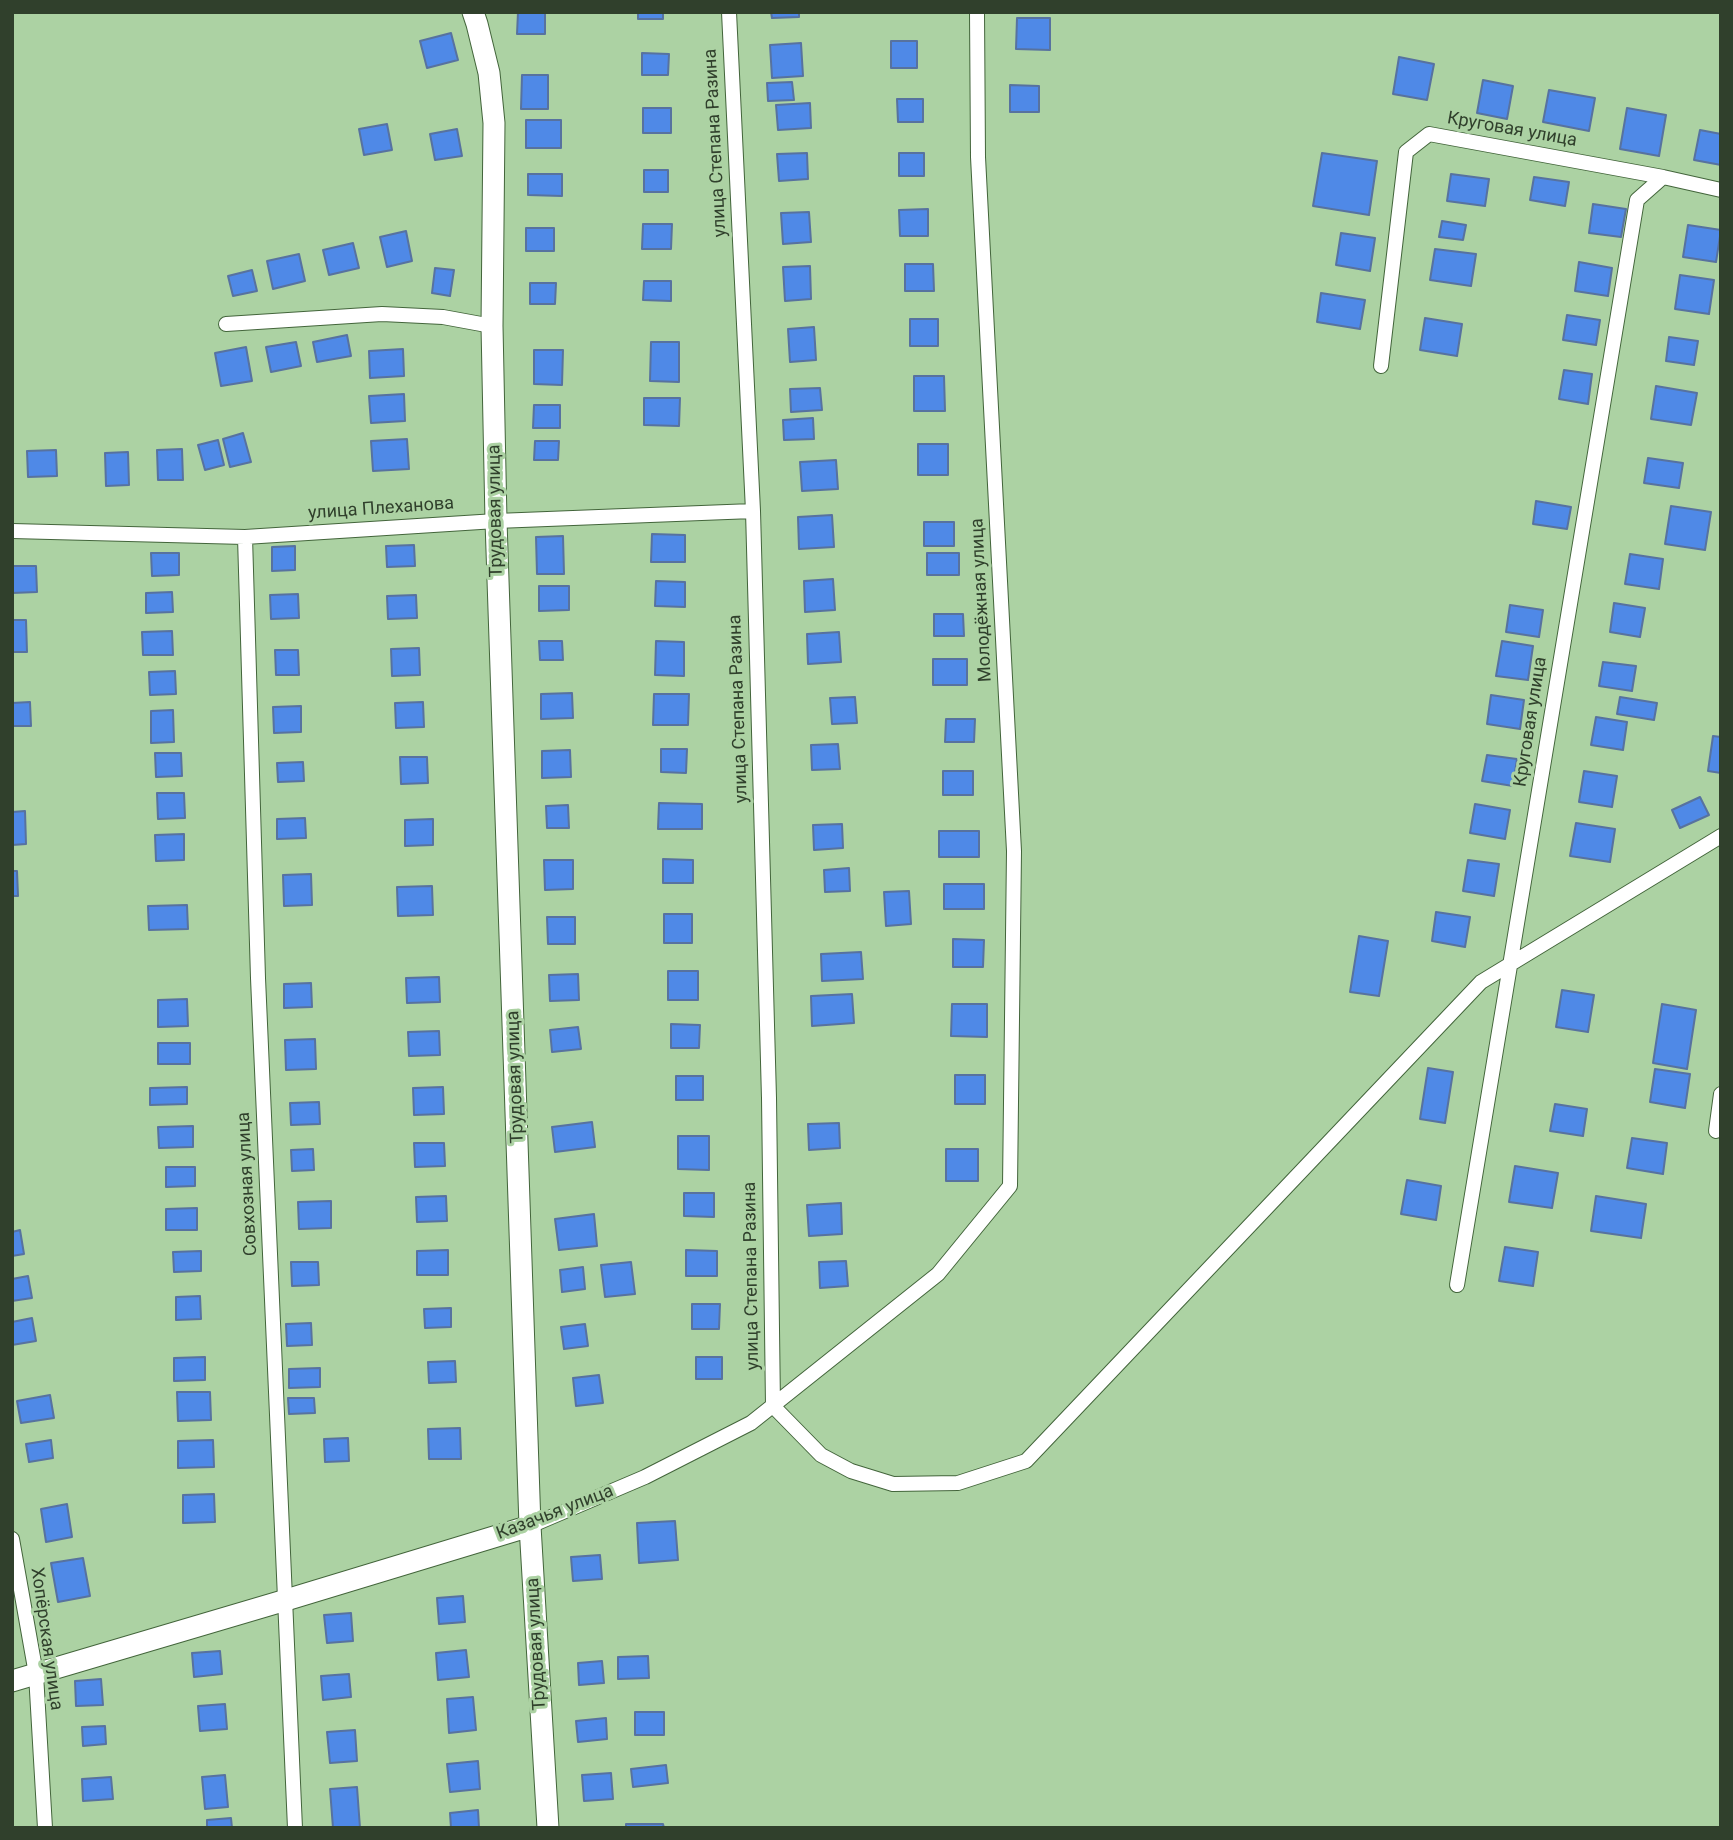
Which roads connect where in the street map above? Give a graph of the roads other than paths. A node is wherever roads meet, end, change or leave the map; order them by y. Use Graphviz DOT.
graph roads {
  1 [pos="473,12"];
  2 [pos="729,12"];
  3 [pos="977,12"];
  4 [pos="1663,177"];
  5 [pos="1721,190"];
  6 [pos="226,324"];
  7 [pos="492,326"];
  8 [pos="1381,366"];
  9 [pos="753,511"];
  10 [pos="495,521"];
  11 [pos="12,531"];
  12 [pos="245,537"];
  13 [pos="1721,836"];
  14 [pos="1510,966"];
  15 [pos="1721,1094"];
  16 [pos="1716,1131"];
  17 [pos="1010,1186"];
  18 [pos="1457,1285"];
  19 [pos="773,1406"];
  20 [pos="530,1526"];
  21 [pos="12,1539"];
  22 [pos="286,1600"];
  23 [pos="36,1674"];
  24 [pos="12,1681"];
  25 [pos="45,1828"];
  26 [pos="295,1828"];
  27 [pos="548,1828"];
  1 -- 7 [label="street, Трудовая улица"];
  2 -- 9 [label="street, улица Степана Разина"];
  3 -- 17 [label="street, Молодёжная улица"];
  4 -- 5 [label="street, Круговая улица"];
  4 -- 8 [label="street, Круговая улица"];
  4 -- 14 [label="street, Круговая улица"];
  6 -- 7 [label="street"];
  7 -- 10 [label="street, Трудовая улица"];
  9 -- 10 [label="street, улица Плеханова"];
  9 -- 19 [label="street, улица Степана Разина"];
  10 -- 12 [label="street, улица Плеханова"];
  10 -- 20 [label="street, Трудовая улица"];
  11 -- 12 [label="street, улица Плеханова"];
  12 -- 22 [label="street, Совхозная улица"];
  13 -- 14 [label="street"];
  14 -- 18 [label="street, Круговая улица"];
  14 -- 19 [label="street"];
  15 -- 16 [label="street"];
  17 -- 19 [label="street, Казачья улица"];
  19 -- 20 [label="street, Казачья улица"];
  20 -- 22 [label="street, Казачья улица"];
  20 -- 27 [label="street, Трудовая улица"];
  21 -- 23 [label="street, Хопёрская улица"];
  22 -- 23 [label="street, Казачья улица"];
  22 -- 26 [label="street, Совхозная улица"];
  23 -- 24 [label="street, Казачья улица"];
  23 -- 25 [label="street, Хопёрская улица"];
}
